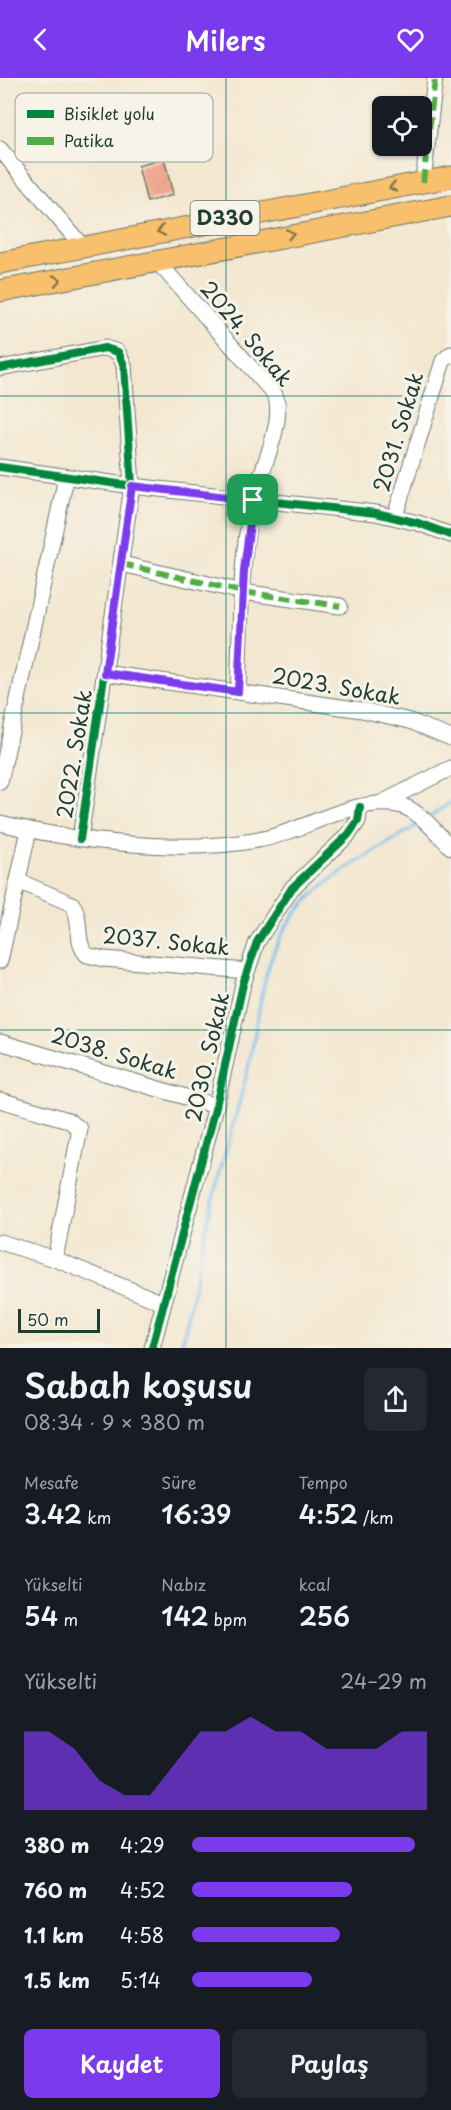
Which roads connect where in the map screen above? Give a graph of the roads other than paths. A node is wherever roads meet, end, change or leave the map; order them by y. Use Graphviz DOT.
graph roads {
  1 [pos="435,78"];
  2 [pos="0,149"];
  3 [pos="451,177"];
  4 [pos="423,182"];
  5 [pos="451,206"];
  6 [pos="82,246"];
  7 [pos="156,260"];
  8 [pos="0,263"];
  9 [pos="0,291"];
  10 [pos="447,358"];
  11 [pos="0,368"];
  12 [pos="0,467"];
  13 [pos="66,478"];
  14 [pos="132,486"];
  15 [pos="253,500"];
  16 [pos="395,516"];
  17 [pos="451,535"];
  18 [pos="122,564"];
  19 [pos="243,592"];
  20 [pos="340,606"];
  21 [pos="105,673"];
  22 [pos="238,692"];
  23 [pos="451,738"];
  24 [pos="451,768"];
  25 [pos="0,782"];
  26 [pos="378,804"];
  27 [pos="360,807"];
  28 [pos="0,823"];
  29 [pos="28,830"];
  30 [pos="80,838"];
  31 [pos="451,847"];
  32 [pos="18,881"];
  33 [pos="0,961"];
  34 [pos="247,971"];
  35 [pos="0,1042"];
  36 [pos="0,1100"];
  37 [pos="216,1106"];
  38 [pos="0,1242"];
  39 [pos="55,1259"];
  40 [pos="163,1303"];
  41 [pos="152,1348"];
  1 -- 4 [label="street"];
  2 -- 6 [label="street"];
  3 -- 4 [label="highway, D330"];
  4 -- 6 [label="highway, D330, one-way"];
  7 -- 5 [label="highway, D330, one-way"];
  6 -- 8 [label="highway, D330"];
  9 -- 7 [label="highway, D330, one-way"];
  7 -- 15 [label="street, 2024. Sokak"];
  10 -- 16 [label="street, 2031. Sokak"];
  11 -- 14 [label="street, 2022. Sokak"];
  12 -- 13 [label="street"];
  13 -- 14 [label="street"];
  13 -- 25 [label="street"];
  14 -- 15 [label="street"];
  14 -- 18 [label="street, 2022. Sokak"];
  15 -- 16 [label="street"];
  15 -- 19 [label="street, 2024. Sokak"];
  16 -- 17 [label="street"];
  18 -- 19 [label="street"];
  18 -- 21 [label="street, 2022. Sokak"];
  19 -- 20 [label="street"];
  19 -- 22 [label="street, 2024. Sokak"];
  21 -- 22 [label="street, 2023. Sokak"];
  21 -- 30 [label="street, 2022. Sokak"];
  22 -- 23 [label="street, 2023. Sokak"];
  24 -- 26 [label="street"];
  26 -- 27 [label="street"];
  26 -- 31 [label="street"];
  27 -- 30 [label="street"];
  27 -- 34 [label="street, 2030. Sokak"];
  28 -- 29 [label="street"];
  29 -- 30 [label="street"];
  29 -- 32 [label="street"];
  32 -- 33 [label="street"];
  32 -- 34 [label="street, 2037. Sokak"];
  34 -- 37 [label="street, 2030. Sokak"];
  35 -- 37 [label="street, 2038. Sokak"];
  36 -- 39 [label="street"];
  37 -- 40 [label="street, 2030. Sokak"];
  38 -- 39 [label="street"];
  39 -- 40 [label="street"];
  40 -- 41 [label="street, 2030. Sokak"];
}
